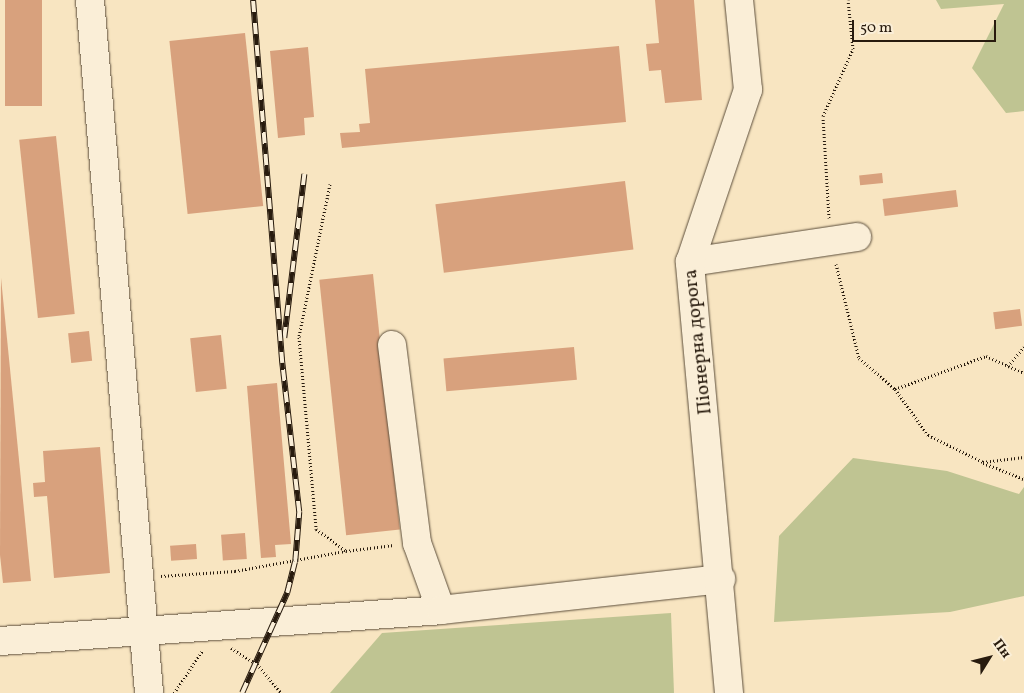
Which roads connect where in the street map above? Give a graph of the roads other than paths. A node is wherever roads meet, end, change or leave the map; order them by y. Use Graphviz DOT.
graph roads {
  1 [pos="90,0"];
  2 [pos="739,0"];
  3 [pos="857,237"];
  4 [pos="690,262"];
  5 [pos="392,345"];
  6 [pos="721,579"];
  7 [pos="441,610"];
  8 [pos="144,632"];
  9 [pos="0,641"];
  10 [pos="149,693"];
  11 [pos="729,693"];
  1 -- 8 [label="street"];
  2 -- 4 [label="street, Піонерна дорога"];
  3 -- 4 [label="street"];
  4 -- 6 [label="street, Піонерна дорога"];
  5 -- 7 [label="street"];
  6 -- 7 [label="street"];
  6 -- 11 [label="street, Піонерна дорога"];
  7 -- 8 [label="street"];
  8 -- 9 [label="street"];
  8 -- 10 [label="street"];
}
